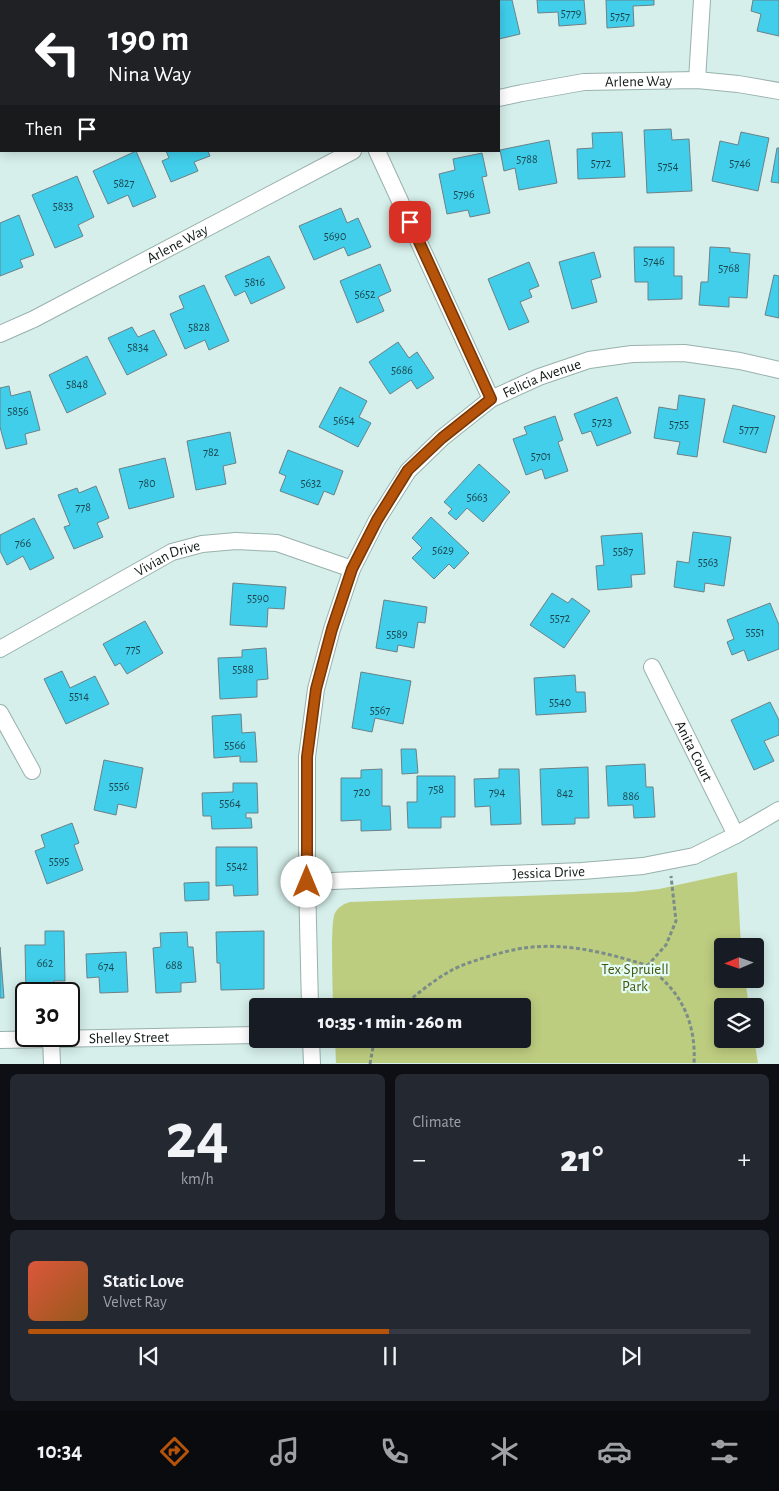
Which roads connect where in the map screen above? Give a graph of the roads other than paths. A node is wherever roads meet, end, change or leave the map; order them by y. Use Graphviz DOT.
graph roads {
  1 [pos="702,0"];
  2 [pos="697,80"];
  3 [pos="779,91"];
  4 [pos="500,98"];
  5 [pos="351,152"];
  6 [pos="377,152"];
  7 [pos="0,334"];
  8 [pos="779,370"];
  9 [pos="491,399"];
  10 [pos="352,569"];
  11 [pos="0,649"];
  12 [pos="652,667"];
  13 [pos="0,713"];
  14 [pos="32,771"];
  15 [pos="779,810"];
  16 [pos="736,835"];
  17 [pos="307,882"];
  18 [pos="310,998"];
  19 [pos="249,1035"];
  20 [pos="80,1038"];
  21 [pos="15,1039"];
  22 [pos="0,1040"];
  23 [pos="51,1047"];
  24 [pos="311,1048"];
  25 [pos="52,1064"];
  26 [pos="312,1064"];
  1 -- 2 [label="street"];
  2 -- 3 [label="street, Arlene Way"];
  2 -- 4 [label="street, Arlene Way"];
  5 -- 7 [label="street, Arlene Way"];
  6 -- 9 [label="street"];
  8 -- 9 [label="street, Felicia Avenue"];
  9 -- 10 [label="street, Felicia Avenue"];
  10 -- 11 [label="street, Vivian Drive"];
  10 -- 17 [label="street, Felicia Avenue"];
  12 -- 16 [label="street, Anita Court"];
  13 -- 14 [label="street"];
  15 -- 16 [label="street, Jessica Drive"];
  16 -- 17 [label="street, Jessica Drive"];
  17 -- 18 [label="street, Felicia Avenue"];
  19 -- 20 [label="street, Shelley Street"];
  21 -- 22 [label="street, Shelley Street"];
  23 -- 25 [label="street"];
  24 -- 26 [label="street"];
}
